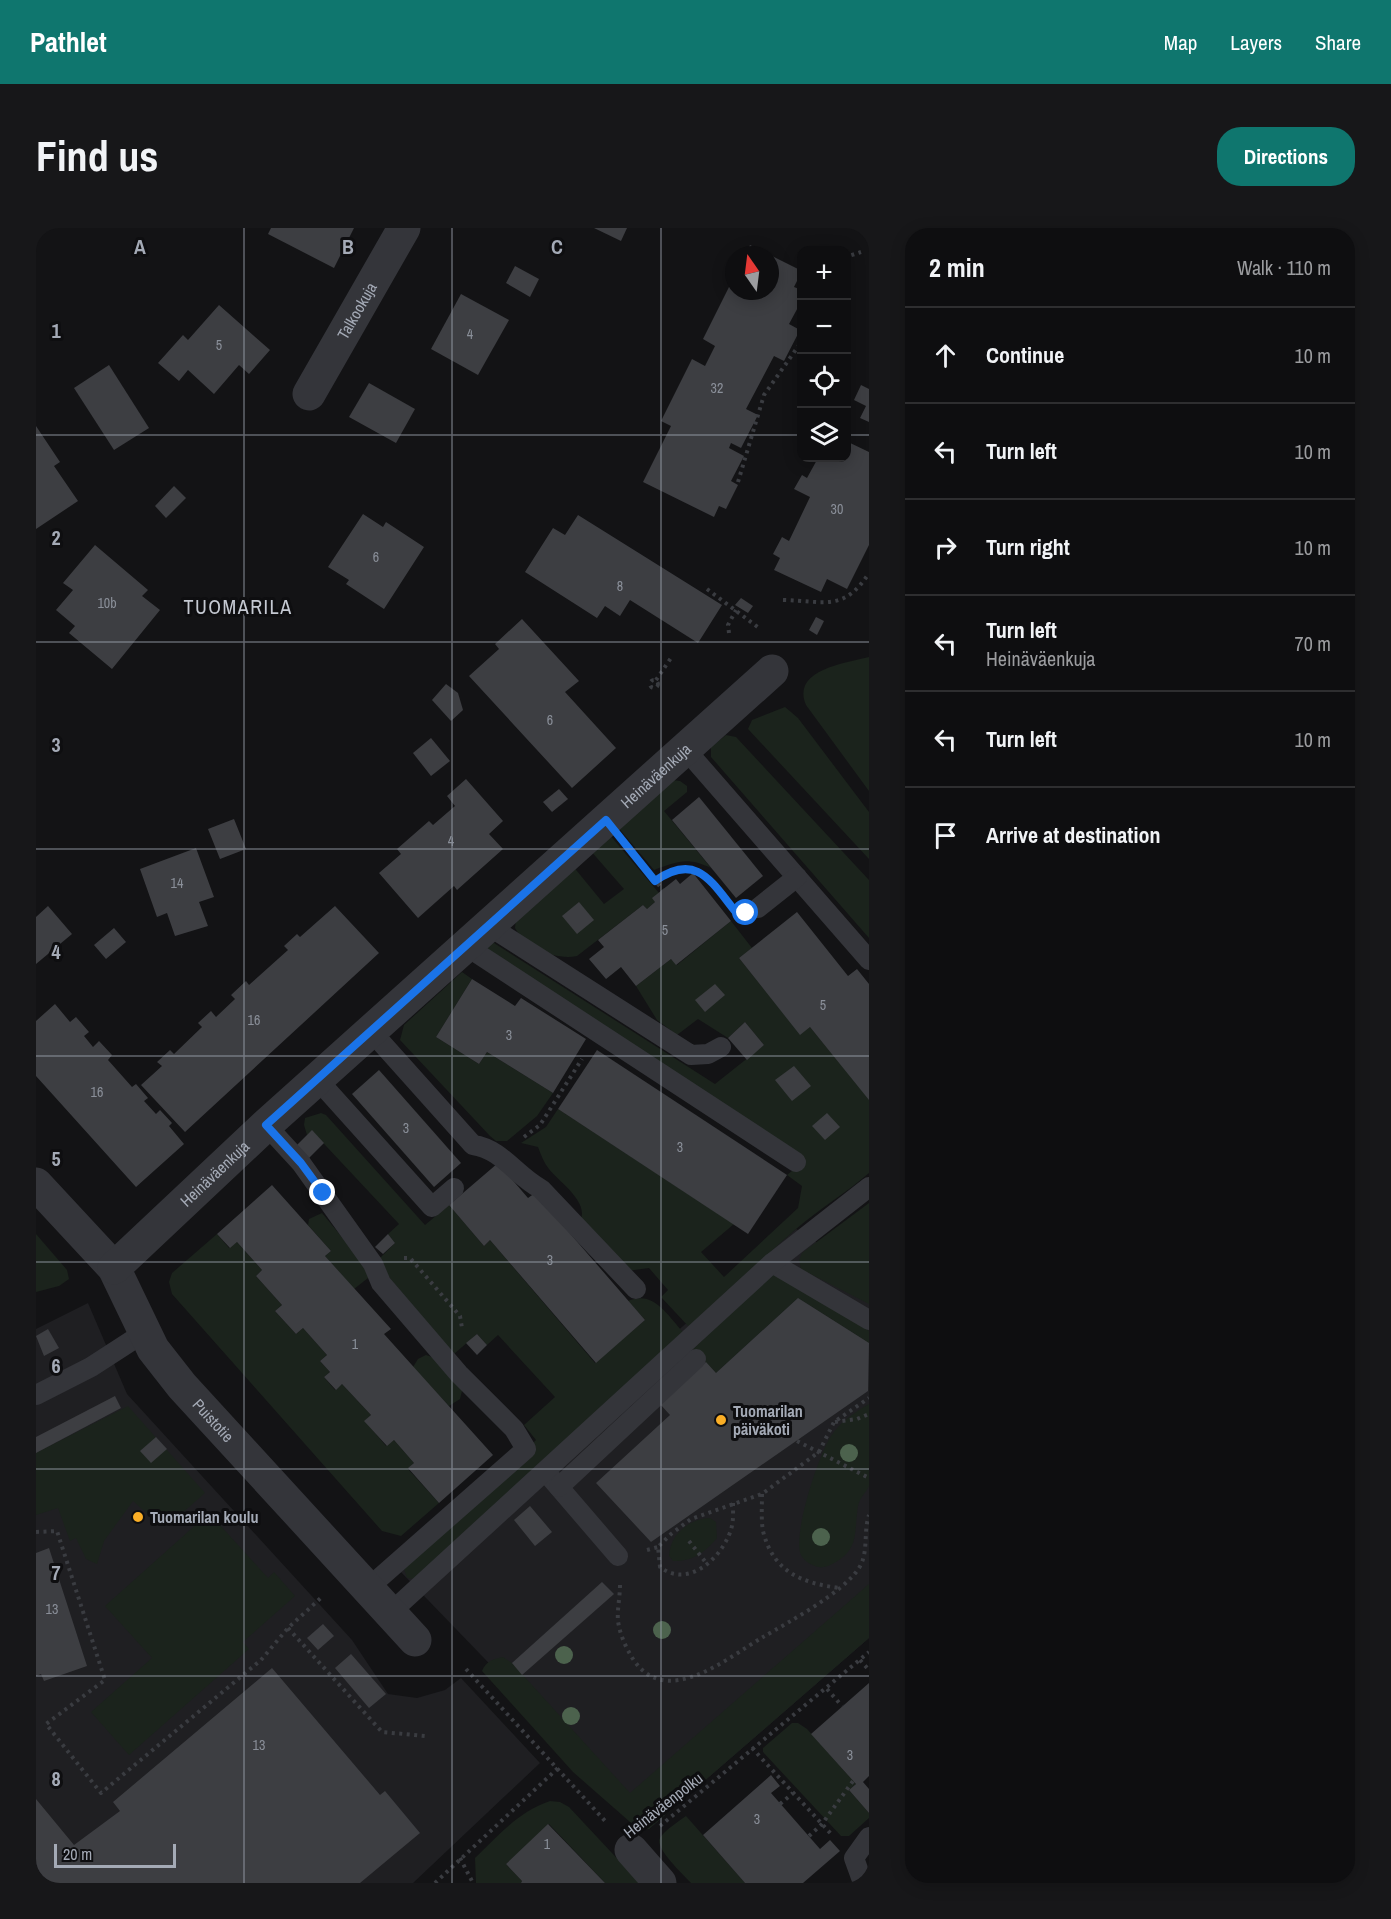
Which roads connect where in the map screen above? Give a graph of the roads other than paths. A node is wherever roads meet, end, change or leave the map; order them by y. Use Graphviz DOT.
graph roads {
  1 [pos="404,228"];
  2 [pos="309,394"];
  3 [pos="772,671"];
  4 [pos="686,750"];
  5 [pos="796,877"];
  6 [pos="758,908"];
  7 [pos="477,936"];
  8 [pos="869,960"];
  9 [pos="371,1031"];
  10 [pos="722,1047"];
  11 [pos="317,1078"];
  12 [pos="266,1125"];
  13 [pos="796,1162"];
  14 [pos="36,1184"];
  15 [pos="869,1187"];
  16 [pos="454,1188"];
  17 [pos="772,1263"];
  18 [pos="114,1268"];
  19 [pos="636,1289"];
  20 [pos="869,1320"];
  21 [pos="145,1332"];
  22 [pos="696,1359"];
  23 [pos="36,1395"];
  24 [pos="546,1471"];
  25 [pos="559,1487"];
  26 [pos="618,1556"];
  27 [pos="367,1589"];
  28 [pos="390,1613"];
  29 [pos="415,1640"];
  30 [pos="869,1837"];
  31 [pos="631,1850"];
  32 [pos="660,1883"];
  33 [pos="863,1883"];
  1 -- 2 [label="street, Talkookuja"];
  3 -- 4 [label="street, Heinäväenkuja"];
  4 -- 5 [label="lane"];
  4 -- 7 [label="street, Heinäväenkuja"];
  5 -- 6 [label="lane"];
  5 -- 8 [label="lane"];
  7 -- 9 [label="street, Heinäväenkuja"];
  7 -- 10 [label="lane"];
  7 -- 13 [label="lane"];
  9 -- 11 [label="street, Heinäväenkuja"];
  9 -- 19 [label="lane"];
  11 -- 12 [label="street, Heinäväenkuja"];
  11 -- 16 [label="lane"];
  12 -- 18 [label="street, Heinäväenkuja"];
  12 -- 27 [label="lane"];
  14 -- 18 [label="street, Puistotie"];
  15 -- 17 [label="lane"];
  17 -- 20 [label="lane"];
  17 -- 24 [label="lane"];
  18 -- 21 [label="street, Puistotie"];
  21 -- 23 [label="lane"];
  21 -- 27 [label="street, Puistotie"];
  22 -- 25 [label="lane"];
  24 -- 25 [label="lane"];
  24 -- 28 [label="lane"];
  25 -- 26 [label="lane"];
  27 -- 28 [label="street, Puistotie"];
  28 -- 29 [label="street, Puistotie"];
  30 -- 33 [label="lane"];
  31 -- 32 [label="street"];
}
